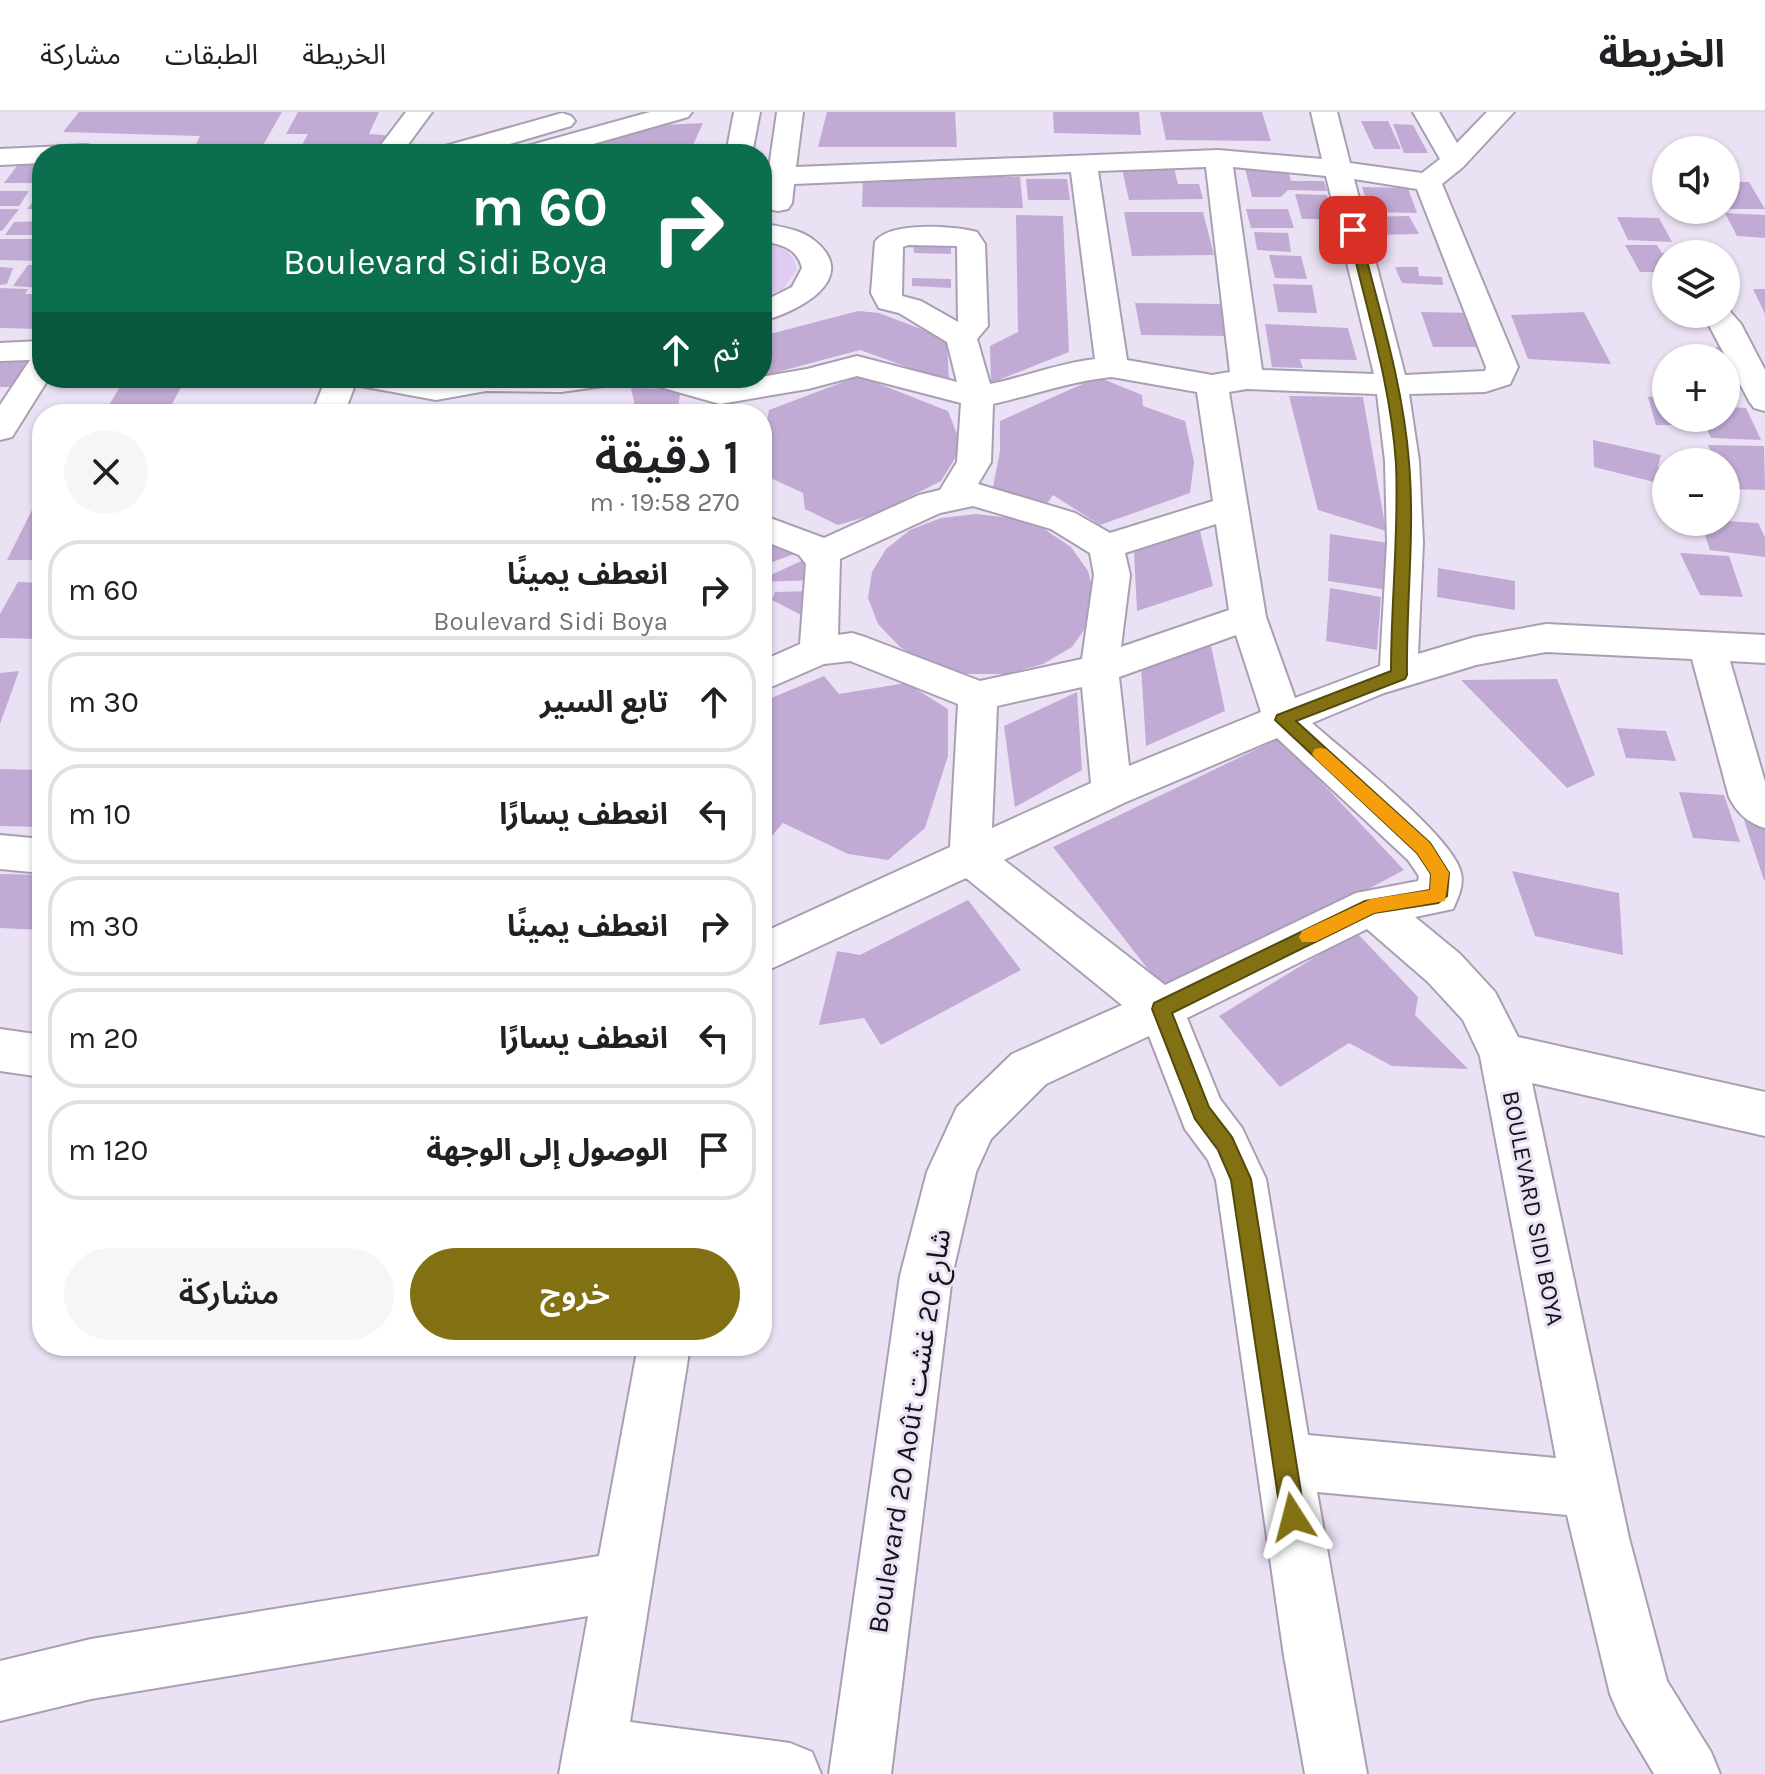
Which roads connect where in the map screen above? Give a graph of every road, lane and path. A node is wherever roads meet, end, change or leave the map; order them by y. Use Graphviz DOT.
graph roads {
  1 [pos="419,112"];
  2 [pos="595,112"];
  3 [pos="679,112"];
  4 [pos="747,112"];
  5 [pos="790,112"];
  6 [pos="1324,112"];
  7 [pos="1426,112"];
  8 [pos="1501,112"];
  9 [pos="395,144"];
  10 [pos="482,144"];
  11 [pos="565,144"];
  12 [pos="741,144"];
  13 [pos="32,156"];
  14 [pos="0,157"];
  15 [pos="1218,158"];
  16 [pos="1454,161"];
  17 [pos="1084,165"];
  18 [pos="1338,169"];
  19 [pos="781,176"];
  20 [pos="1428,182"];
  21 [pos="772,215"];
  22 [pos="772,234"];
  23 [pos="772,309"];
  24 [pos="1728,328"];
  25 [pos="961,337"];
  26 [pos="32,350"];
  27 [pos="0,352"];
  28 [pos="1112,367"];
  29 [pos="1247,379"];
  30 [pos="32,380"];
  31 [pos="1212,385"];
  32 [pos="1392,385"];
  33 [pos="772,386"];
  34 [pos="424,388"];
  35 [pos="445,388"];
  36 [pos="697,388"];
  37 [pos="758,388"];
  38 [pos="720,395"];
  39 [pos="977,397"];
  40 [pos="1765,401"];
  41 [pos="0,430"];
  42 [pos="952,498"];
  43 [pos="1232,507"];
  44 [pos="772,531"];
  45 [pos="1106,547"];
  46 [pos="820,554"];
  47 [pos="1248,617"];
  48 [pos="1707,646"];
  49 [pos="1765,649"];
  50 [pos="818,651"];
  51 [pos="1099,669"];
  52 [pos="772,672"];
  53 [pos="1399,675"];
  54 [pos="978,696"];
  55 [pos="1283,720"];
  56 [pos="1112,791"];
  57 [pos="1765,812"];
  58 [pos="0,852"];
  59 [pos="32,855"];
  60 [pos="970,857"];
  61 [pos="1371,906"];
  62 [pos="772,949"];
  63 [pos="1161,1009"];
  64 [pos="0,1050"];
  65 [pos="32,1055"];
  66 [pos="1503,1055"];
  67 [pos="1765,1114"];
  68 [pos="662,1356"];
  69 [pos="1284,1461"];
  70 [pos="1589,1489"];
  71 [pos="623,1581"];
  72 [pos="0,1691"];
  73 [pos="593,1761"];
  74 [pos="790,1774"];
  75 [pos="860,1774"];
  76 [pos="1336,1774"];
  77 [pos="1689,1774"];
  1 -- 9 [label="street"];
  2 -- 10 [label="street"];
  3 -- 11 [label="street"];
  4 -- 12 [label="street"];
  5 -- 19 [label="street"];
  6 -- 18 [label="street"];
  7 -- 16 [label="street"];
  8 -- 16 [label="street"];
  13 -- 14 [label="street"];
  15 -- 17 [label="street"];
  15 -- 18 [label="street"];
  15 -- 29 [label="street"];
  16 -- 20 [label="street"];
  17 -- 19 [label="street"];
  17 -- 28 [label="street"];
  18 -- 20 [label="street"];
  18 -- 32 [label="street"];
  19 -- 21 [label="street"];
  20 -- 32 [label="street"];
  22 -- 23 [label="street"];
  24 -- 40 [label="street"];
  25 -- 39 [label="street"];
  26 -- 27 [label="street"];
  28 -- 31 [label="street"];
  28 -- 39 [label="street"];
  29 -- 31 [label="street"];
  29 -- 32 [label="street"];
  30 -- 41 [label="street"];
  31 -- 43 [label="street"];
  32 -- 53 [label="street"];
  33 -- 39 [label="street"];
  34 -- 35 [label="street"];
  36 -- 38 [label="street"];
  37 -- 38 [label="street"];
  39 -- 42 [label="street"];
  42 -- 45 [label="street"];
  42 -- 46 [label="street"];
  43 -- 45 [label="street"];
  43 -- 47 [label="street"];
  44 -- 46 [label="street"];
  45 -- 51 [label="street"];
  46 -- 50 [label="street"];
  47 -- 51 [label="street"];
  47 -- 55 [label="street"];
  48 -- 49 [label="street"];
  48 -- 53 [label="street"];
  48 -- 57 [label="street"];
  50 -- 52 [label="street"];
  50 -- 54 [label="street"];
  51 -- 54 [label="street"];
  51 -- 56 [label="street"];
  53 -- 55 [label="street"];
  54 -- 60 [label="street"];
  55 -- 56 [label="street"];
  55 -- 61 [label="street"];
  56 -- 60 [label="street"];
  58 -- 59 [label="street"];
  60 -- 62 [label="street"];
  60 -- 63 [label="street"];
  61 -- 63 [label="street"];
  61 -- 66 [label="street, BOULEVARD SIDI BOYA"];
  63 -- 69 [label="street"];
  63 -- 75 [label="street, Boulevard 20 Août شارع 20 غشت"];
  64 -- 65 [label="street"];
  66 -- 67 [label="street"];
  66 -- 70 [label="street, BOULEVARD SIDI BOYA"];
  68 -- 71 [label="street"];
  69 -- 70 [label="street"];
  69 -- 76 [label="street"];
  70 -- 77 [label="street, BOULEVARD SIDI BOYA"];
  71 -- 72 [label="street"];
  71 -- 73 [label="street"];
  73 -- 74 [label="street"];
}
